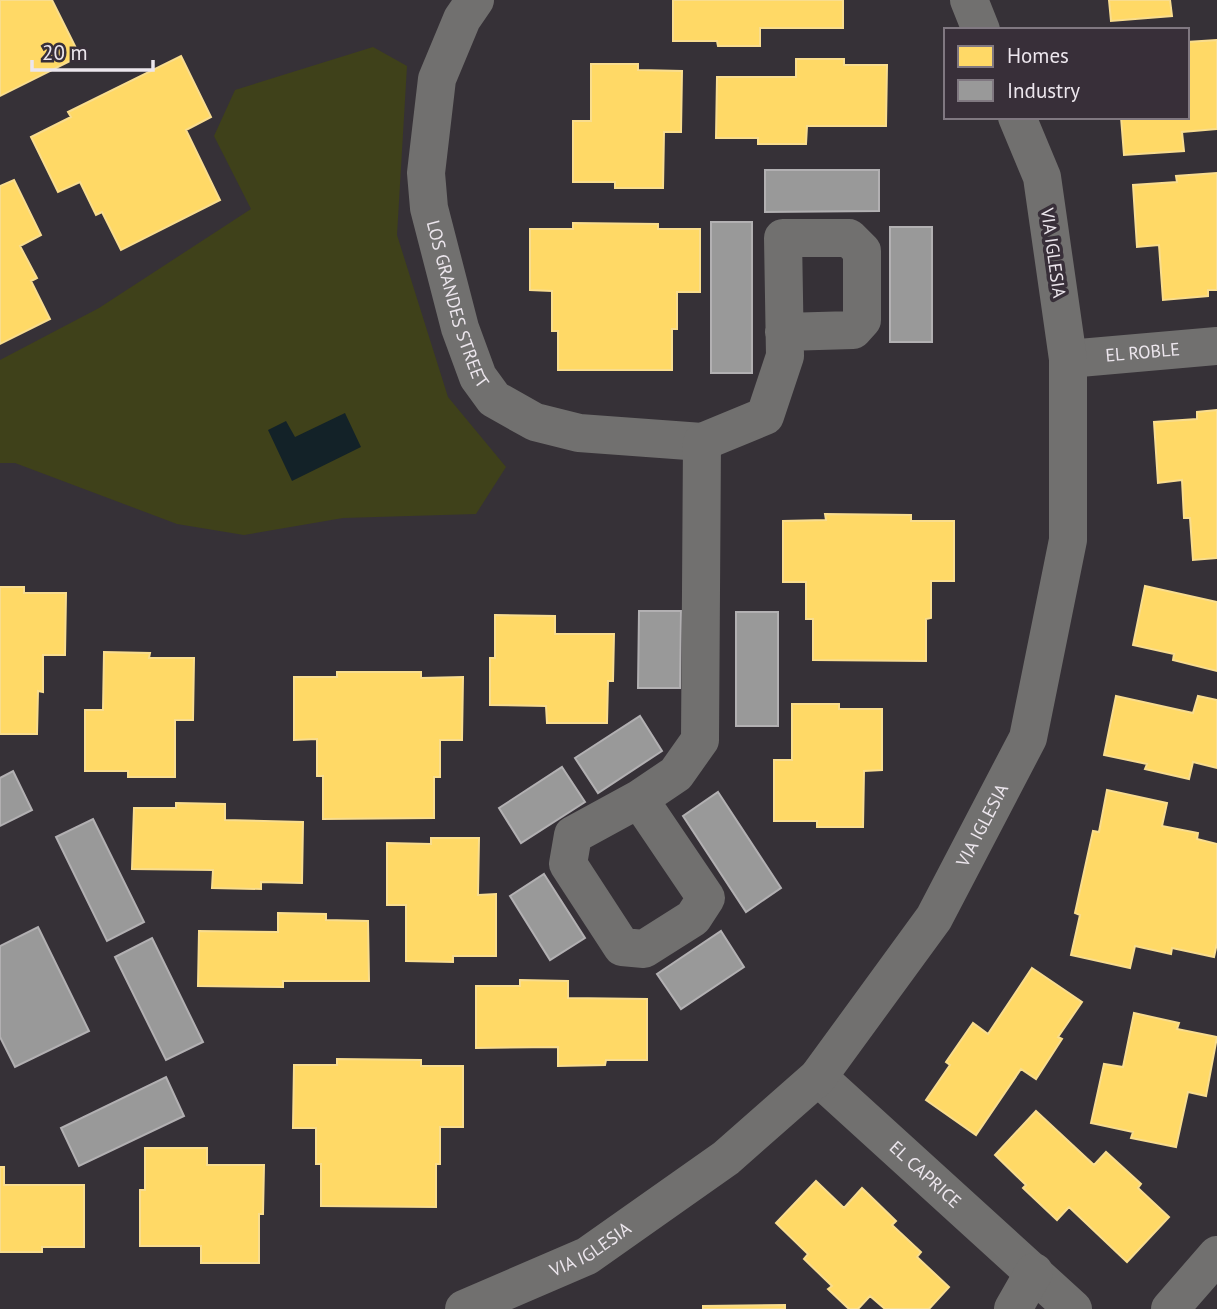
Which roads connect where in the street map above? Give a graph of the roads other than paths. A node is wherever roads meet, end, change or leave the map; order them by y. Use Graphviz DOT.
graph roads {
  1 [pos="475,0"];
  2 [pos="969,0"];
  3 [pos="980,28"];
  4 [pos="1018,119"];
  5 [pos="784,332"];
  6 [pos="1217,346"];
  7 [pos="1068,359"];
  8 [pos="702,442"];
  9 [pos="639,799"];
  10 [pos="818,1077"];
  11 [pos="1217,1255"];
  12 [pos="1034,1272"];
  13 [pos="464,1309"];
  14 [pos="1013,1309"];
  15 [pos="1073,1309"];
  16 [pos="1170,1309"];
  1 -- 8 [label="street, LOS GRANDES STREET"];
  2 -- 3 [label="street"];
  4 -- 7 [label="street, VIA IGLESIA"];
  5 -- 5 [label="street, LOS GRANDES STREET"];
  5 -- 8 [label="street, LOS GRANDES STREET"];
  6 -- 7 [label="street, EL ROBLE"];
  7 -- 10 [label="street, VIA IGLESIA"];
  8 -- 9 [label="street"];
  9 -- 9 [label="street"];
  10 -- 12 [label="street, EL CAPRICE"];
  10 -- 13 [label="street, VIA IGLESIA"];
  11 -- 16 [label="street"];
  12 -- 14 [label="street"];
  12 -- 15 [label="street, EL CAPRICE"];
}
